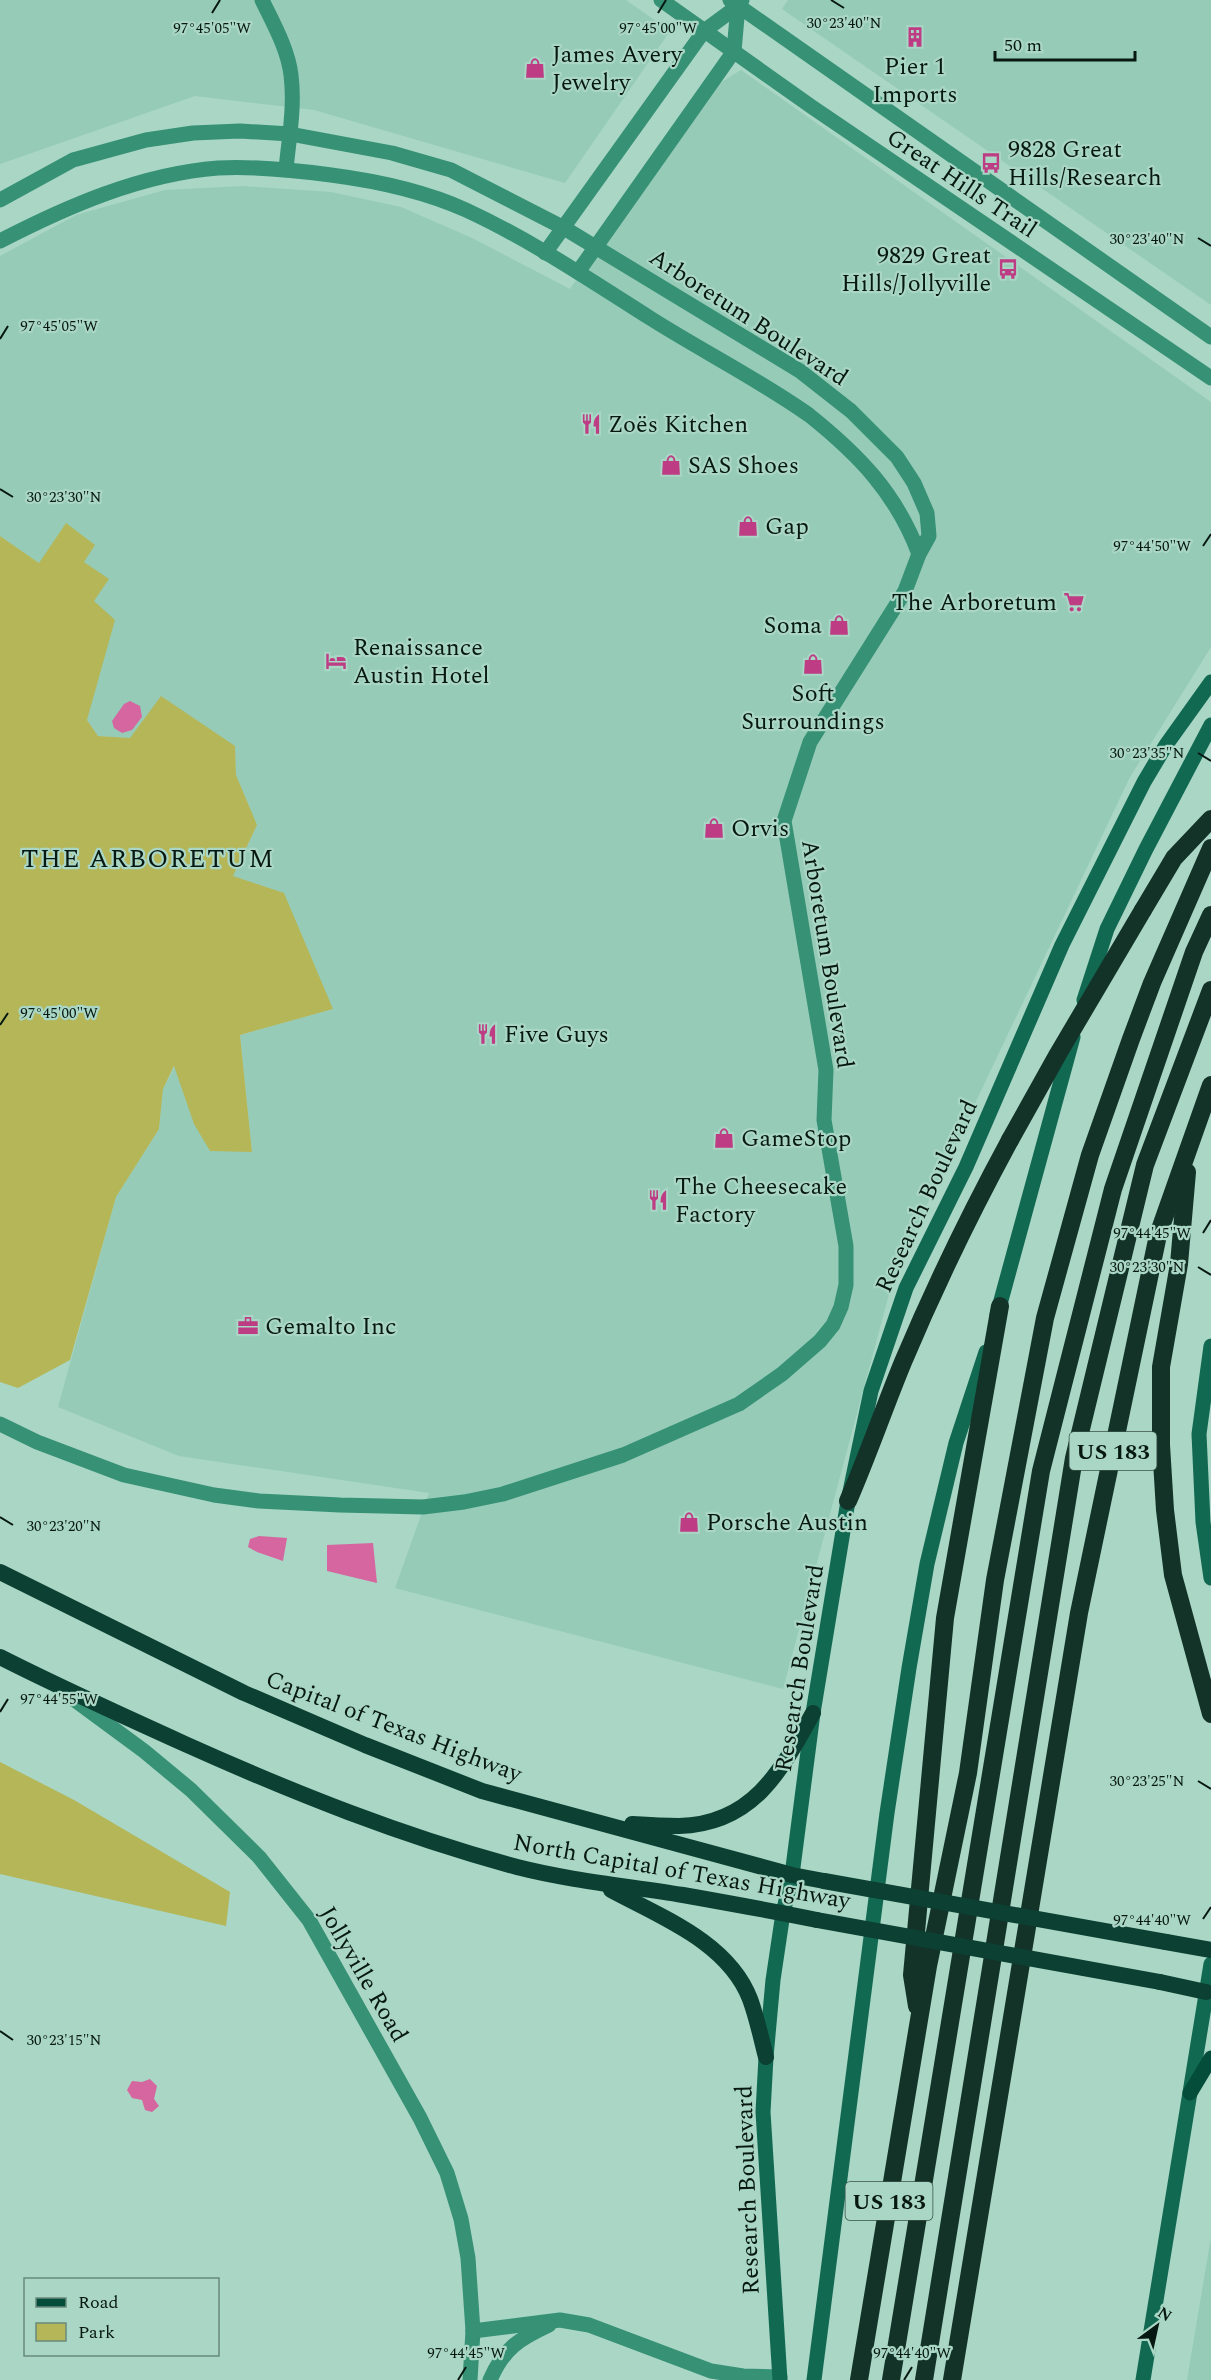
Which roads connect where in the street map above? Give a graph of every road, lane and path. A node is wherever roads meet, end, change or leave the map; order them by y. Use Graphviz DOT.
graph roads {
  1 [pos="262,0"];
  2 [pos="662,0"];
  3 [pos="737,2"];
  4 [pos="704,31"];
  5 [pos="734,51"];
  6 [pos="290,134"];
  7 [pos="286,169"];
  8 [pos="0,200"];
  9 [pos="564,228"];
  10 [pos="0,241"];
  11 [pos="598,246"];
  12 [pos="545,253"];
  13 [pos="578,272"];
  14 [pos="1211,337"];
  15 [pos="1211,378"];
  16 [pos="919,554"];
  17 [pos="1211,682"];
  18 [pos="1211,725"];
  19 [pos="1211,819"];
  20 [pos="1211,848"];
  21 [pos="1211,915"];
  22 [pos="1211,990"];
  23 [pos="1211,1085"];
  24 [pos="1190,1143"];
  25 [pos="1000,1306"];
  26 [pos="1211,1346"];
  27 [pos="0,1424"];
  28 [pos="848,1502"];
  29 [pos="0,1572"];
  30 [pos="1211,1578"];
  31 [pos="0,1657"];
  32 [pos="54,1685"];
  33 [pos="813,1713"];
  34 [pos="1211,1714"];
  35 [pos="601,1823"];
  36 [pos="792,1875"];
  37 [pos="824,1881"];
  38 [pos="603,1885"];
  39 [pos="783,1913"];
  40 [pos="1211,1950"];
  41 [pos="1211,1964"];
  42 [pos="1209,1992"];
  43 [pos="919,2021"];
  44 [pos="766,2057"];
  45 [pos="1211,2058"];
  46 [pos="1190,2094"];
  47 [pos="560,2320"];
  48 [pos="473,2331"];
  49 [pos="780,2378"];
  50 [pos="470,2380"];
  51 [pos="490,2380"];
  52 [pos="814,2380"];
  53 [pos="859,2380"];
  54 [pos="891,2380"];
  55 [pos="924,2380"];
  56 [pos="952,2380"];
  57 [pos="1143,2380"];
  1 -- 6 [label="street"];
  2 -- 4 [label="street, Great Hills Trail"];
  3 -- 4 [label="street"];
  3 -- 5 [label="street"];
  3 -- 14 [label="street, Great Hills Trail"];
  4 -- 5 [label="street, Great Hills Trail"];
  4 -- 9 [label="street"];
  5 -- 11 [label="street"];
  5 -- 15 [label="street, Great Hills Trail"];
  6 -- 7 [label="street"];
  6 -- 8 [label="street, Arboretum Boulevard"];
  6 -- 9 [label="street, Arboretum Boulevard"];
  7 -- 10 [label="street, Arboretum Boulevard"];
  7 -- 12 [label="street, Arboretum Boulevard"];
  9 -- 11 [label="street, Arboretum Boulevard"];
  9 -- 12 [label="street"];
  11 -- 13 [label="street"];
  11 -- 16 [label="street, Arboretum Boulevard"];
  12 -- 13 [label="street, Arboretum Boulevard"];
  13 -- 16 [label="street, Arboretum Boulevard"];
  16 -- 27 [label="street, Arboretum Boulevard"];
  17 -- 28 [label="main road, Research Boulevard"];
  18 -- 25 [label="main road"];
  19 -- 28 [label="highway, bridge"];
  20 -- 43 [label="highway, US 183"];
  21 -- 54 [label="highway"];
  22 -- 55 [label="highway"];
  23 -- 24 [label="highway, US 183"];
  24 -- 34 [label="highway"];
  24 -- 56 [label="highway, US 183"];
  25 -- 43 [label="highway"];
  25 -- 52 [label="main road"];
  26 -- 30 [label="main road"];
  28 -- 33 [label="main road, Research Boulevard"];
  29 -- 35 [label="highway, Capital of Texas Highway"];
  31 -- 32 [label="highway, North Capital of Texas Highway"];
  32 -- 38 [label="highway, North Capital of Texas Highway"];
  32 -- 48 [label="street, Jollyville Road"];
  33 -- 35 [label="highway"];
  33 -- 36 [label="main road, Research Boulevard"];
  35 -- 36 [label="highway, Capital of Texas Highway"];
  36 -- 37 [label="highway, Capital of Texas Highway"];
  36 -- 39 [label="main road, Research Boulevard"];
  37 -- 40 [label="highway, North Capital of Texas Highway, bridge"];
  38 -- 39 [label="highway, North Capital of Texas Highway"];
  38 -- 44 [label="highway"];
  39 -- 42 [label="highway, North Capital of Texas Highway, bridge"];
  39 -- 44 [label="main road, Research Boulevard"];
  41 -- 42 [label="main road"];
  42 -- 46 [label="main road"];
  43 -- 53 [label="highway, US 183"];
  44 -- 49 [label="main road, Research Boulevard"];
  45 -- 46 [label="main road"];
  46 -- 57 [label="main road"];
  47 -- 48 [label="street"];
  47 -- 49 [label="street"];
  47 -- 51 [label="street"];
  48 -- 50 [label="street, Jollyville Road"];
}
